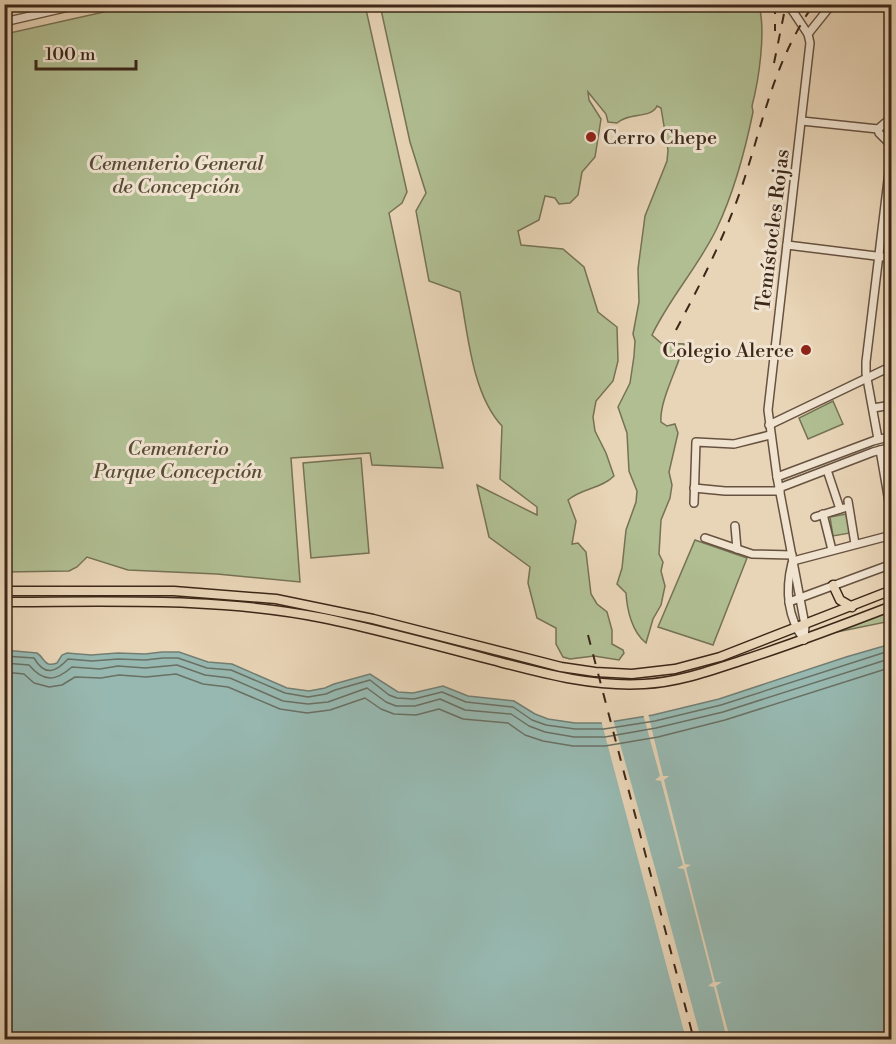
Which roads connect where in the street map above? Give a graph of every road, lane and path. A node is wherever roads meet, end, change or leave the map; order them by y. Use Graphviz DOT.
graph roads {
  1 [pos="38,4"];
  2 [pos="82,4"];
  3 [pos="832,4"];
  4 [pos="788,5"];
  5 [pos="40,13"];
  6 [pos="4,22"];
  7 [pos="808,34"];
  8 [pos="891,117"];
  9 [pos="802,121"];
  10 [pos="878,129"];
  11 [pos="891,147"];
  12 [pos="787,245"];
  13 [pos="878,257"];
  14 [pos="891,258"];
  15 [pos="891,366"];
  16 [pos="866,377"];
  17 [pos="891,405"];
  18 [pos="873,408"];
  19 [pos="769,426"];
  20 [pos="770,435"];
  21 [pos="891,436"];
  22 [pos="878,439"];
  23 [pos="891,447"];
  24 [pos="880,450"];
  25 [pos="827,470"];
  26 [pos="777,477"];
  27 [pos="694,488"];
  28 [pos="779,489"];
  29 [pos="693,503"];
  30 [pos="840,509"];
  31 [pos="823,514"];
  32 [pos="815,517"];
  33 [pos="891,519"];
  34 [pos="735,526"];
  35 [pos="891,535"];
  36 [pos="705,538"];
  37 [pos="855,544"];
  38 [pos="737,549"];
  39 [pos="832,550"];
  40 [pos="792,558"];
  41 [pos="891,564"];
  42 [pos="833,585"];
  43 [pos="891,590"];
  44 [pos="4,591"];
  45 [pos="800,597"];
  46 [pos="4,602"];
  47 [pos="789,602"];
  48 [pos="891,606"];
  49 [pos="852,607"];
  50 [pos="805,624"];
  51 [pos="795,628"];
  52 [pos="804,640"];
  1 -- 5 [label="street"];
  2 -- 5 [label="street"];
  3 -- 7 [label="street"];
  4 -- 7 [label="street"];
  5 -- 6 [label="street"];
  7 -- 9 [label="street, Temístocles Rojas"];
  8 -- 10 [label="street"];
  9 -- 10 [label="street"];
  9 -- 12 [label="street, Temístocles Rojas"];
  10 -- 11 [label="street"];
  11 -- 13 [label="street"];
  12 -- 13 [label="street"];
  12 -- 19 [label="street, Temístocles Rojas"];
  13 -- 14 [label="street"];
  13 -- 16 [label="street"];
  15 -- 16 [label="street"];
  16 -- 18 [label="street"];
  16 -- 19 [label="street"];
  17 -- 18 [label="street"];
  18 -- 22 [label="street"];
  19 -- 20 [label="street, Temístocles Rojas"];
  20 -- 26 [label="street, Temístocles Rojas"];
  20 -- 27 [label="street"];
  21 -- 22 [label="street"];
  22 -- 26 [label="street"];
  23 -- 24 [label="street"];
  24 -- 25 [label="street"];
  24 -- 33 [label="street"];
  25 -- 28 [label="street"];
  25 -- 30 [label="street"];
  26 -- 28 [label="street, Temístocles Rojas"];
  27 -- 28 [label="street"];
  27 -- 29 [label="street"];
  28 -- 40 [label="street, Temístocles Rojas"];
  30 -- 31 [label="street"];
  30 -- 37 [label="street"];
  31 -- 32 [label="street"];
  31 -- 39 [label="street"];
  34 -- 38 [label="street"];
  35 -- 37 [label="street"];
  36 -- 38 [label="street"];
  37 -- 39 [label="street"];
  38 -- 40 [label="street"];
  39 -- 40 [label="street"];
  40 -- 45 [label="street, Temístocles Rojas"];
  40 -- 47 [label="street, Temístocles Rojas"];
  41 -- 42 [label="street"];
  42 -- 45 [label="street"];
  42 -- 49 [label="main road"];
  43 -- 49 [label="main road"];
  44 -- 51 [label="main road"];
  45 -- 47 [label="street"];
  45 -- 50 [label="street, Temístocles Rojas"];
  46 -- 52 [label="main road"];
  47 -- 51 [label="street, Temístocles Rojas"];
  48 -- 52 [label="main road"];
  49 -- 50 [label="main road"];
  50 -- 51 [label="main road"];
  50 -- 52 [label="street, Temístocles Rojas"];
  51 -- 52 [label="street, Temístocles Rojas"];
}
